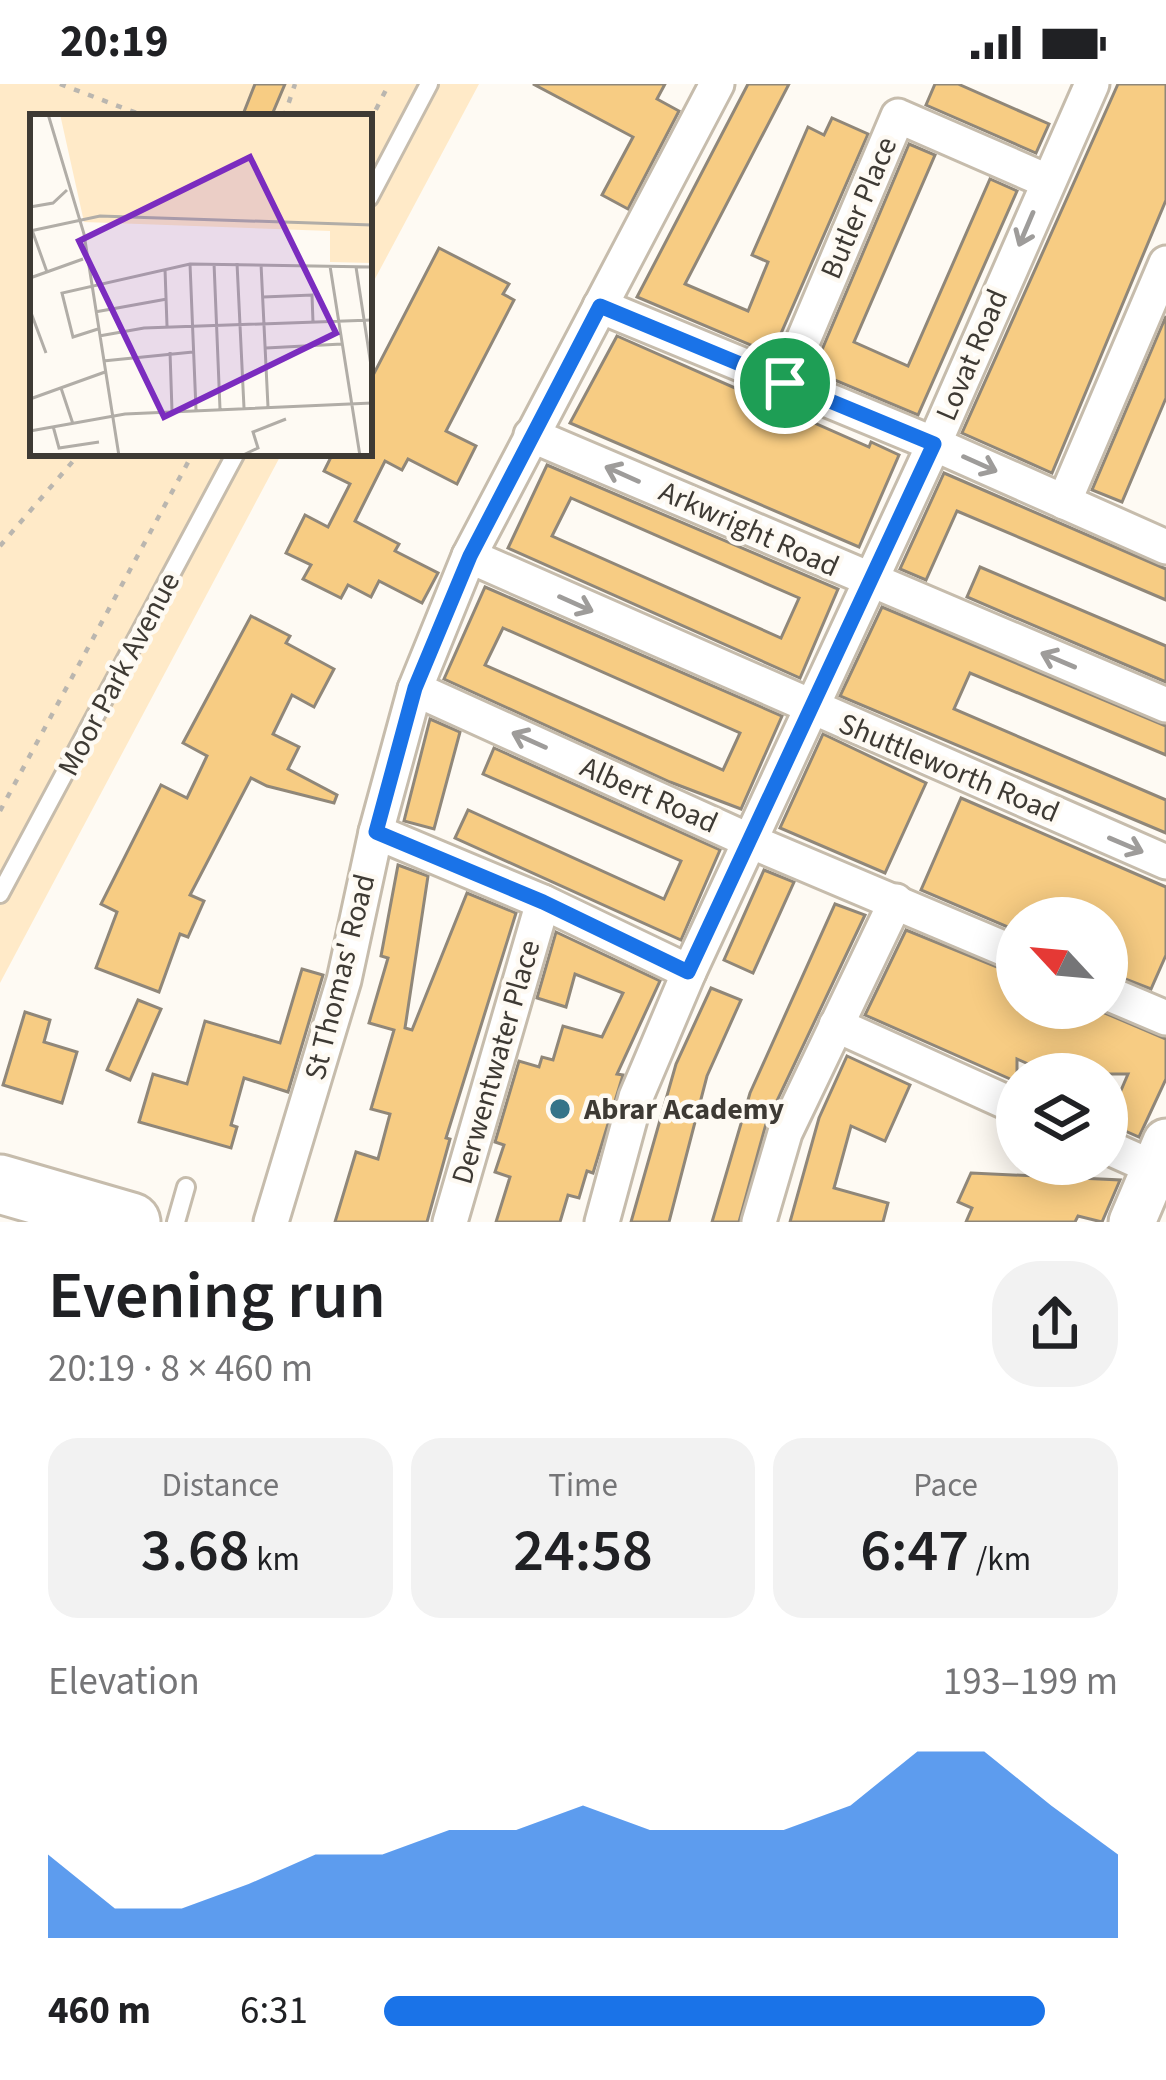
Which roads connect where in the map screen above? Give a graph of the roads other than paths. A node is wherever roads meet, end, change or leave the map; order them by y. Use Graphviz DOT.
graph roads {
  1 [pos="429,84"];
  2 [pos="717,84"];
  3 [pos="1092,84"];
  4 [pos="1047,181"];
  5 [pos="372,192"];
  6 [pos="1166,263"];
  7 [pos="600,306"];
  8 [pos="785,383"];
  9 [pos="532,435"];
  10 [pos="934,444"];
  11 [pos="234,456"];
  12 [pos="1064,502"];
  13 [pos="1166,547"];
  14 [pos="470,556"];
  15 [pos="869,582"];
  16 [pos="415,688"];
  17 [pos="1166,705"];
  18 [pos="810,709"];
  19 [pos="376,832"];
  20 [pos="750,841"];
  21 [pos="1166,862"];
  22 [pos="0,894"];
  23 [pos="543,902"];
  24 [pos="896,902"];
  25 [pos="996,945"];
  26 [pos="688,972"];
  27 [pos="1128,1002"];
  28 [pos="1166,1018"];
  29 [pos="836,1025"];
  30 [pos="996,1097"];
  31 [pos="1128,1150"];
  32 [pos="1160,1155"];
  33 [pos="0,1184"];
  34 [pos="186,1187"];
  35 [pos="0,1219"];
  36 [pos="14,1222"];
  37 [pos="131,1222"];
  38 [pos="176,1222"];
  39 [pos="271,1222"];
  40 [pos="450,1222"];
  41 [pos="602,1222"];
  42 [pos="759,1222"];
  43 [pos="1132,1222"];
  1 -- 5 [label="lane"];
  2 -- 7 [label="street, St Thomas' Road"];
  3 -- 4 [label="street, Lovat Road"];
  4 -- 8 [label="street, Butler Place"];
  4 -- 10 [label="street, Lovat Road, one-way"];
  6 -- 12 [label="street"];
  7 -- 8 [label="street"];
  7 -- 9 [label="street, St Thomas' Road"];
  8 -- 10 [label="street"];
  9 -- 14 [label="street, St Thomas' Road"];
  15 -- 9 [label="street, Arkwright Road, one-way"];
  10 -- 12 [label="street, one-way"];
  10 -- 15 [label="street, Lovat Road"];
  11 -- 22 [label="lane, Moor Park Avenue"];
  12 -- 13 [label="street"];
  14 -- 16 [label="street, St Thomas' Road"];
  14 -- 18 [label="street, Shuttleworth Road, one-way"];
  17 -- 15 [label="street, Arkwright Road, one-way"];
  15 -- 18 [label="street, Lovat Road"];
  16 -- 19 [label="street, St Thomas' Road"];
  20 -- 16 [label="street, Albert Road, one-way"];
  18 -- 20 [label="street, Lovat Road"];
  18 -- 21 [label="street, Shuttleworth Road, one-way"];
  19 -- 23 [label="street"];
  19 -- 39 [label="street, St Thomas' Road"];
  20 -- 24 [label="street, Albert Road"];
  20 -- 26 [label="street, Lovat Road"];
  23 -- 26 [label="street"];
  23 -- 40 [label="street, Derwentwater Place"];
  24 -- 25 [label="street, Albert Road"];
  24 -- 29 [label="street"];
  26 -- 41 [label="street, Lovat Road"];
  27 -- 28 [label="street"];
  29 -- 30 [label="street"];
  29 -- 42 [label="street"];
  31 -- 32 [label="street"];
  32 -- 43 [label="street"];
  33 -- 37 [label="highway"];
  34 -- 38 [label="lane"];
  35 -- 36 [label="highway"];
}
